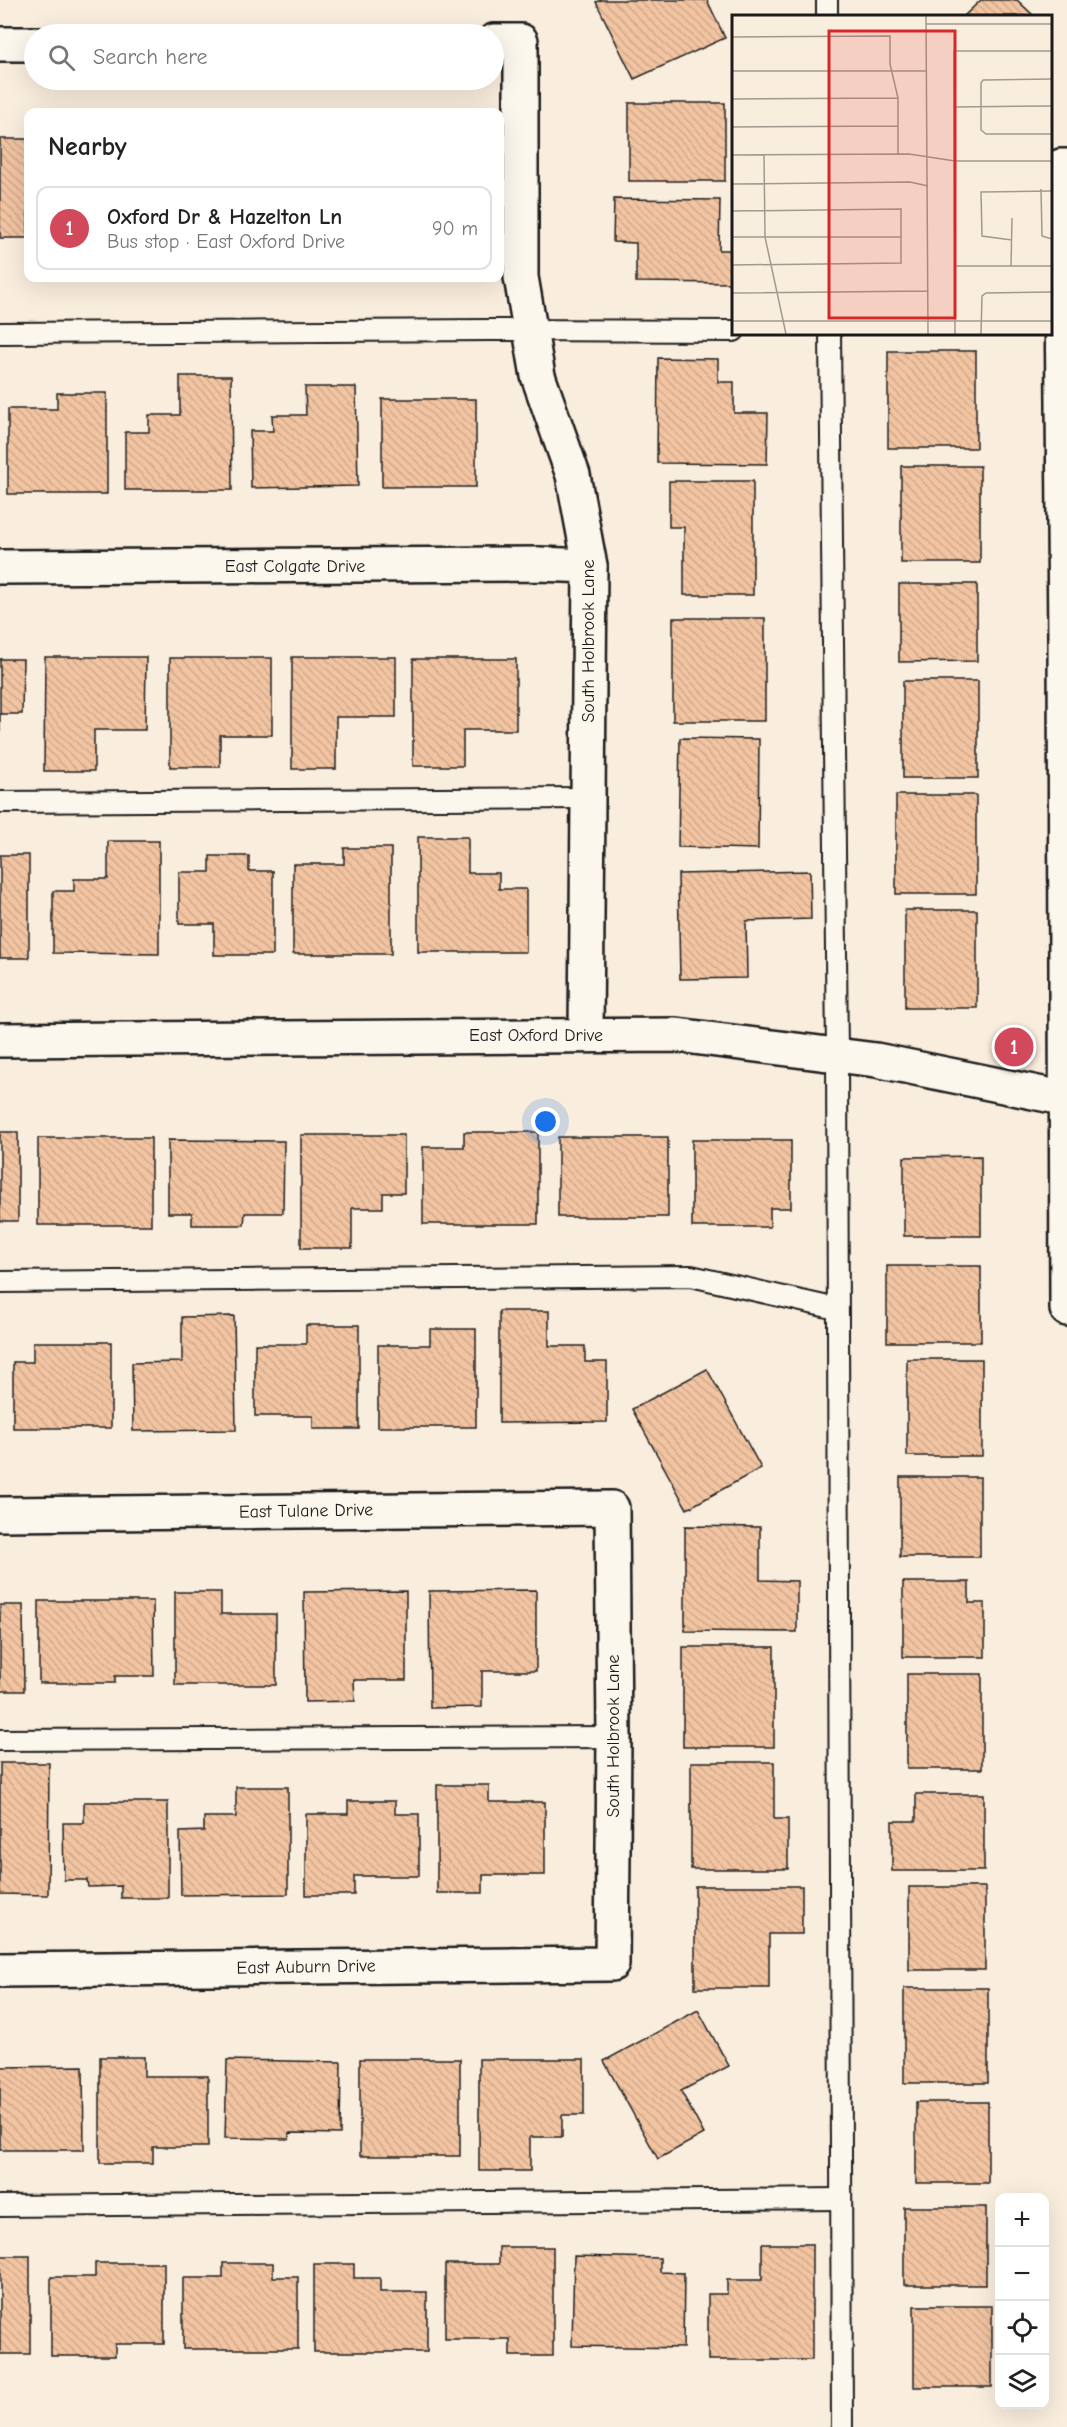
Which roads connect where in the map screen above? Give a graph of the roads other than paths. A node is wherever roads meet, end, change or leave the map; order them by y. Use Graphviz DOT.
graph roads {
  1 [pos="507,41"];
  2 [pos="0,44"];
  3 [pos="24,44"];
  4 [pos="1064,166"];
  5 [pos="530,330"];
  6 [pos="732,331"];
  7 [pos="0,333"];
  8 [pos="830,334"];
  9 [pos="590,566"];
  10 [pos="0,567"];
  11 [pos="1066,639"];
  12 [pos="588,798"];
  13 [pos="0,802"];
  14 [pos="586,1035"];
  15 [pos="0,1040"];
  16 [pos="837,1055"];
  17 [pos="1066,1099"];
  18 [pos="0,1282"];
  19 [pos="837,1309"];
  20 [pos="1067,1309"];
  21 [pos="612,1508"];
  22 [pos="0,1514"];
  23 [pos="614,1737"];
  24 [pos="0,1740"];
  25 [pos="612,1964"];
  26 [pos="0,1970"];
  27 [pos="841,2199"];
  28 [pos="0,2205"];
  29 [pos="842,2427"];
  1 -- 5 [label="street, South Holbrook Lane"];
  2 -- 3 [label="street"];
  4 -- 11 [label="street"];
  5 -- 6 [label="lane"];
  5 -- 7 [label="lane"];
  5 -- 9 [label="street, South Holbrook Lane"];
  8 -- 16 [label="lane"];
  9 -- 10 [label="street, East Colgate Drive"];
  9 -- 12 [label="street, South Holbrook Lane"];
  11 -- 17 [label="street"];
  12 -- 13 [label="lane"];
  12 -- 14 [label="street, South Holbrook Lane"];
  14 -- 15 [label="street, East Oxford Drive"];
  14 -- 16 [label="street, East Oxford Drive"];
  16 -- 17 [label="street, East Oxford Drive"];
  16 -- 19 [label="lane"];
  17 -- 20 [label="street"];
  18 -- 19 [label="lane"];
  19 -- 27 [label="lane"];
  21 -- 22 [label="street, East Tulane Drive"];
  21 -- 23 [label="street, South Holbrook Lane"];
  23 -- 24 [label="lane"];
  23 -- 25 [label="street, South Holbrook Lane"];
  25 -- 26 [label="street, East Auburn Drive"];
  27 -- 28 [label="lane"];
  27 -- 29 [label="lane"];
}
